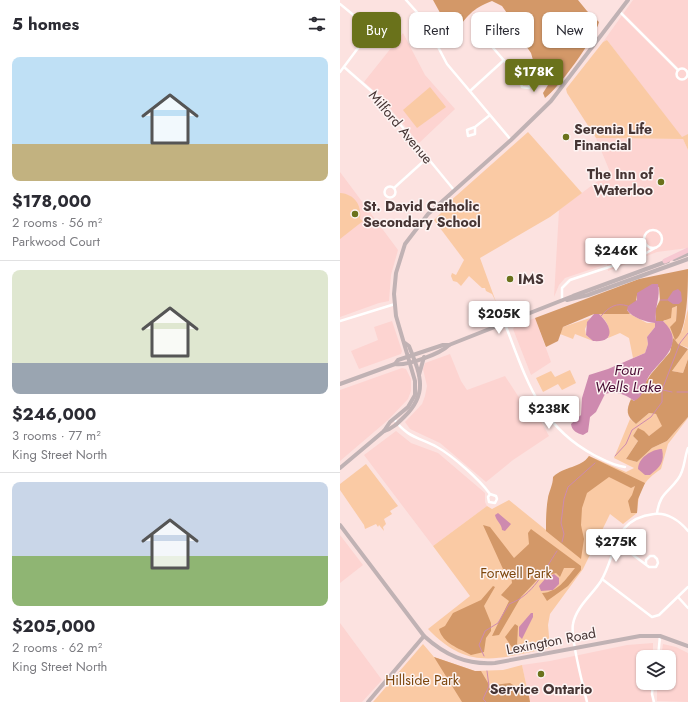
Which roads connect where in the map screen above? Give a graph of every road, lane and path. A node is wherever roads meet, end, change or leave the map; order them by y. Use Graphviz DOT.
graph roads {
  1 [pos="406,0"];
  2 [pos="628,0"];
  3 [pos="340,4"];
  4 [pos="620,12"];
  5 [pos="493,48"];
  6 [pos="504,60"];
  7 [pos="344,67"];
  8 [pos="678,70"];
  9 [pos="340,72"];
  10 [pos="520,79"];
  11 [pos="470,91"];
  12 [pos="490,115"];
  13 [pos="475,127"];
  14 [pos="511,140"];
  15 [pos="426,159"];
  16 [pos="394,188"];
  17 [pos="454,191"];
  18 [pos="655,248"];
  19 [pos="688,250"];
  20 [pos="688,254"];
  21 [pos="688,259"];
  22 [pos="665,261"];
  23 [pos="563,301"];
  24 [pos="395,304"];
  25 [pos="340,321"];
  26 [pos="505,324"];
  27 [pos="405,343"];
  28 [pos="449,345"];
  29 [pos="413,356"];
  30 [pos="408,357"];
  31 [pos="424,357"];
  32 [pos="414,361"];
  33 [pos="410,362"];
  34 [pos="394,364"];
  35 [pos="419,375"];
  36 [pos="340,384"];
  37 [pos="396,421"];
  38 [pos="688,448"];
  39 [pos="687,452"];
  40 [pos="625,467"];
  41 [pos="340,468"];
  42 [pos="490,494"];
  43 [pos="657,513"];
  44 [pos="340,525"];
  45 [pos="688,531"];
  46 [pos="616,542"];
  47 [pos="646,564"];
  48 [pos="602,579"];
  49 [pos="688,587"];
  50 [pos="678,597"];
  51 [pos="688,608"];
  52 [pos="424,636"];
  53 [pos="660,636"];
  54 [pos="688,646"];
  55 [pos="575,648"];
  56 [pos="659,650"];
  57 [pos="652,690"];
  58 [pos="368,702"];
  59 [pos="587,702"];
  60 [pos="654,702"];
  1 -- 11 [label="street"];
  2 -- 4 [label="main road"];
  3 -- 7 [label="street"];
  4 -- 8 [label="street"];
  4 -- 14 [label="main road"];
  5 -- 6 [label="street"];
  6 -- 10 [label="street"];
  6 -- 11 [label="street"];
  7 -- 9 [label="street"];
  7 -- 15 [label="street, Milford Avenue"];
  8 -- 8 [label="street"];
  10 -- 10 [label="street"];
  11 -- 12 [label="street"];
  12 -- 13 [label="street"];
  12 -- 14 [label="street"];
  14 -- 17 [label="main road"];
  15 -- 16 [label="street"];
  15 -- 17 [label="street, Milford Avenue"];
  16 -- 16 [label="street"];
  17 -- 24 [label="main road"];
  18 -- 18 [label="street"];
  18 -- 23 [label="street"];
  19 -- 22 [label="highway"];
  20 -- 22 [label="main road"];
  21 -- 23 [label="main road"];
  22 -- 23 [label="main road"];
  23 -- 26 [label="main road"];
  24 -- 25 [label="street"];
  24 -- 27 [label="main road"];
  26 -- 28 [label="main road"];
  26 -- 40 [label="street"];
  27 -- 29 [label="main road"];
  27 -- 30 [label="main road"];
  28 -- 29 [label="main road"];
  28 -- 31 [label="main road"];
  29 -- 30 [label="main road"];
  29 -- 32 [label="main road"];
  30 -- 33 [label="main road"];
  30 -- 34 [label="main road"];
  31 -- 32 [label="main road"];
  31 -- 35 [label="main road"];
  32 -- 33 [label="main road"];
  32 -- 35 [label="main road"];
  33 -- 34 [label="main road"];
  33 -- 37 [label="main road"];
  34 -- 36 [label="main road"];
  35 -- 37 [label="main road"];
  37 -- 41 [label="main road"];
  37 -- 42 [label="street"];
  38 -- 39 [label="street"];
  39 -- 43 [label="street"];
  43 -- 45 [label="street"];
  43 -- 46 [label="street"];
  44 -- 52 [label="main road, Lexington Road"];
  46 -- 47 [label="street"];
  46 -- 48 [label="street"];
  47 -- 47 [label="street"];
  48 -- 50 [label="street"];
  48 -- 55 [label="street"];
  49 -- 50 [label="street"];
  50 -- 51 [label="street"];
  52 -- 55 [label="main road, Lexington Road"];
  52 -- 58 [label="main road"];
  53 -- 54 [label="main road, Lexington Road"];
  53 -- 55 [label="main road, Lexington Road"];
  53 -- 56 [label="street"];
  55 -- 59 [label="street"];
  57 -- 60 [label="street"];
}
